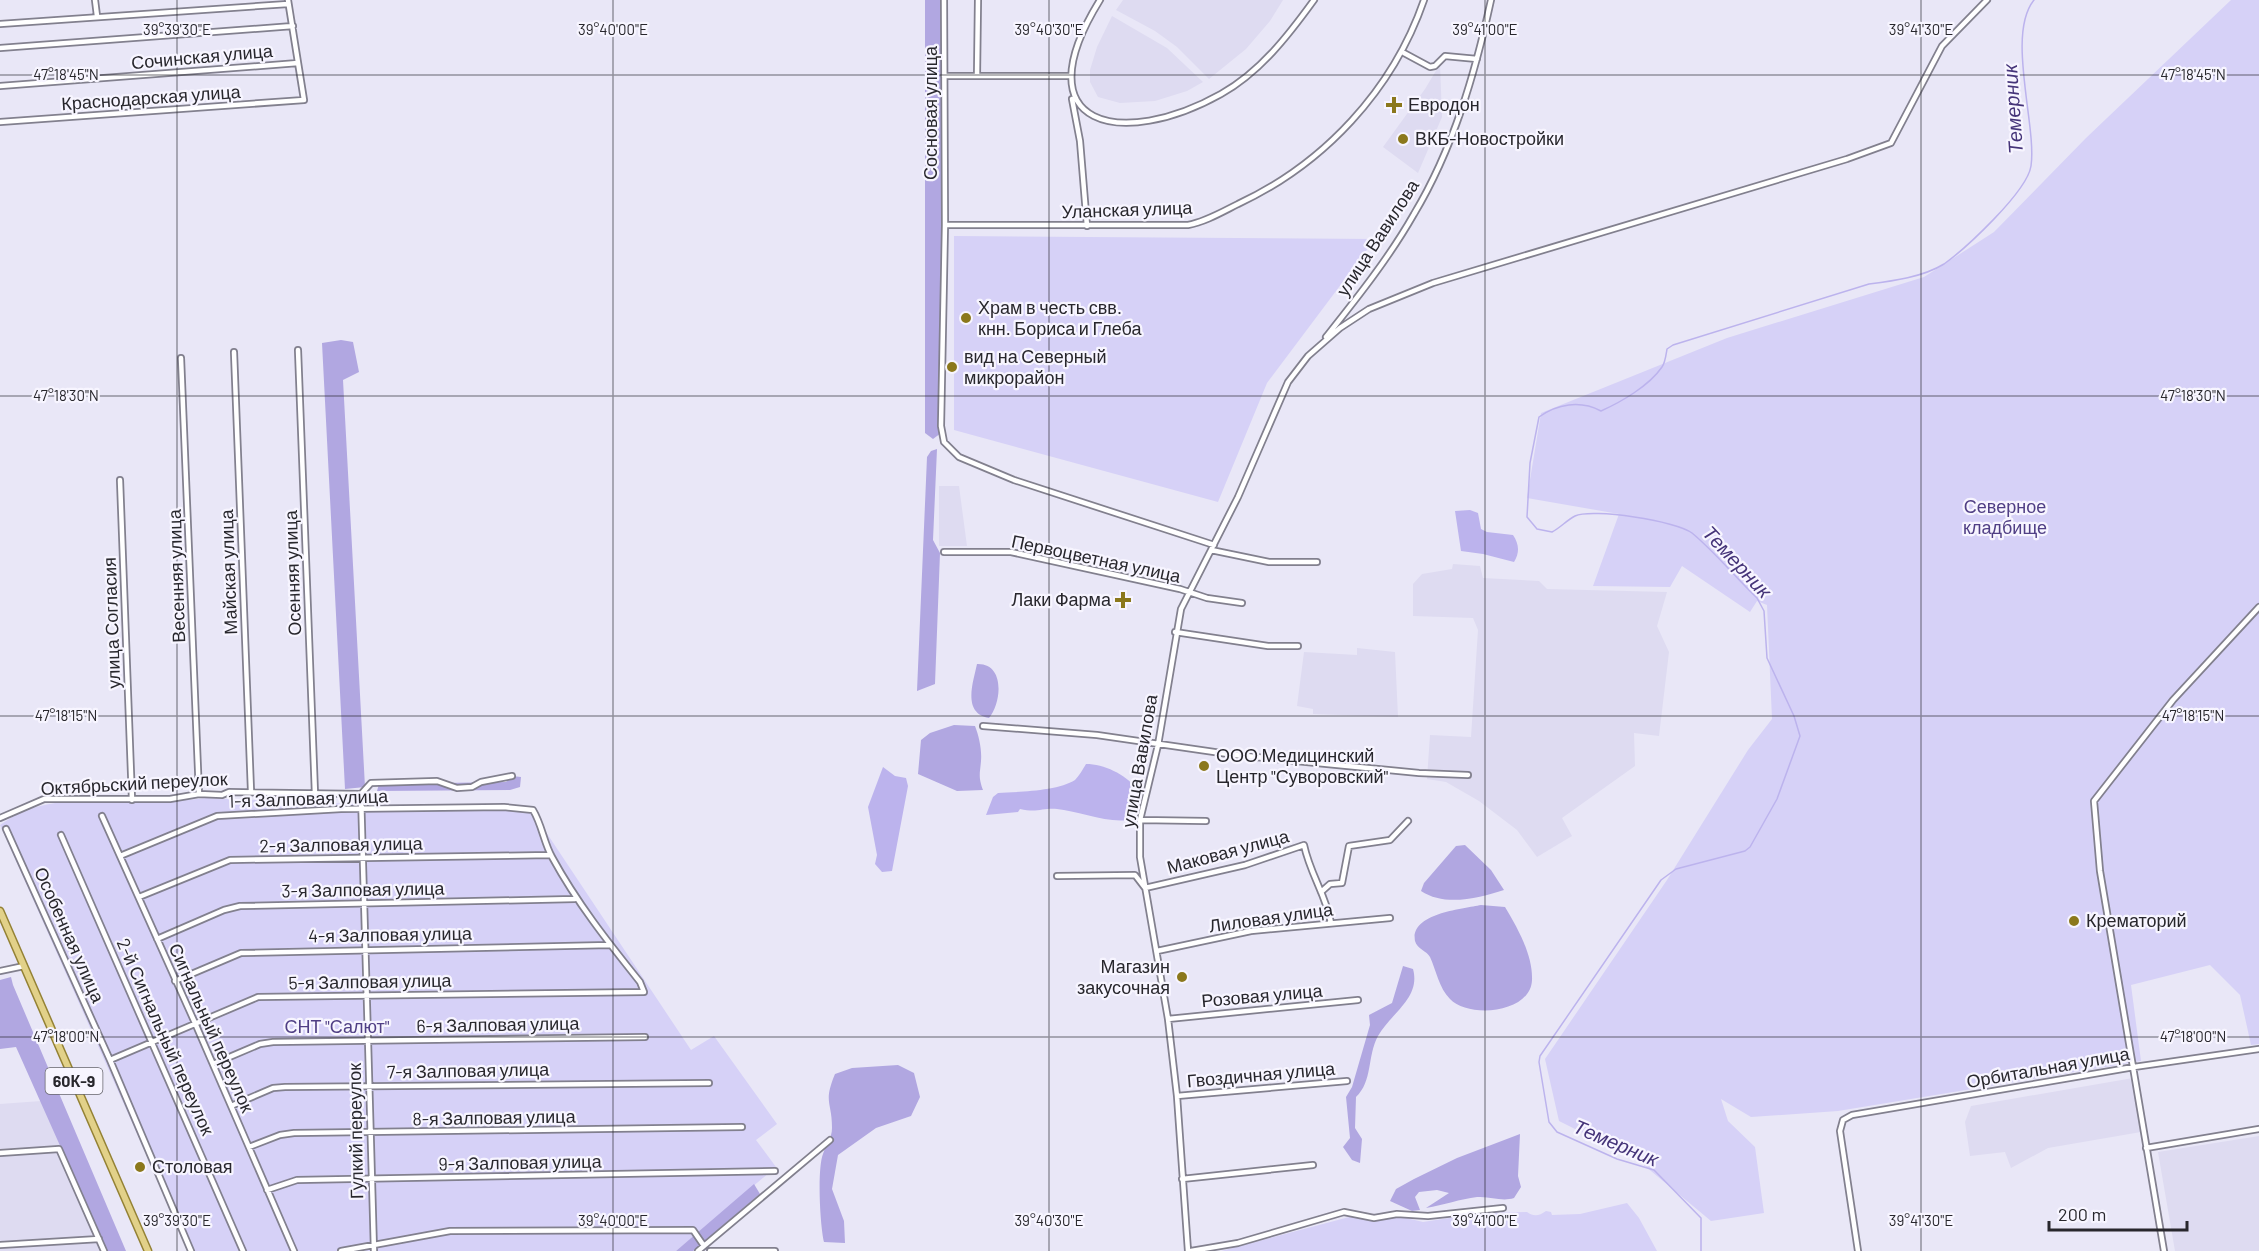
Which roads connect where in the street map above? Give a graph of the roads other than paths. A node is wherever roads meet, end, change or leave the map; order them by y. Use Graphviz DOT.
graph roads {
  1 [pos="95,0"];
  2 [pos="944,0"];
  3 [pos="978,0"];
  4 [pos="1100,0"];
  5 [pos="1314,0"];
  6 [pos="1424,0"];
  7 [pos="1491,0"];
  8 [pos="1987,0"];
  9 [pos="288,2"];
  10 [pos="97,16"];
  11 [pos="0,24"];
  12 [pos="293,26"];
  13 [pos="0,48"];
  14 [pos="1404,53"];
  15 [pos="1477,59"];
  16 [pos="298,63"];
  17 [pos="944,76"];
  18 [pos="977,76"];
  19 [pos="1070,76"];
  20 [pos="0,86"];
  21 [pos="1071,90"];
  22 [pos="0,122"];
  23 [pos="945,225"];
  24 [pos="1087,226"];
  25 [pos="1319,346"];
  26 [pos="298,350"];
  27 [pos="234,352"];
  28 [pos="181,358"];
  29 [pos="120,480"];
  30 [pos="1212,547"];
  31 [pos="944,552"];
  32 [pos="1317,562"];
  33 [pos="1188,593"];
  34 [pos="1242,603"];
  35 [pos="2259,607"];
  36 [pos="1175,632"];
  37 [pos="1298,646"];
  38 [pos="983,726"];
  39 [pos="1158,745"];
  40 [pos="1468,775"];
  41 [pos="512,776"];
  42 [pos="251,791"];
  43 [pos="199,794"];
  44 [pos="315,794"];
  45 [pos="361,794"];
  46 [pos="132,800"];
  47 [pos="362,809"];
  48 [pos="102,816"];
  49 [pos="0,818"];
  50 [pos="1140,820"];
  51 [pos="1206,821"];
  52 [pos="1408,821"];
  53 [pos="6,829"];
  54 [pos="61,835"];
  55 [pos="550,855"];
  56 [pos="120,856"];
  57 [pos="363,859"];
  58 [pos="1058,876"];
  59 [pos="1145,888"];
  60 [pos="1321,892"];
  61 [pos="139,897"];
  62 [pos="575,899"];
  63 [pos="364,904"];
  64 [pos="0,911"];
  65 [pos="1390,918"];
  66 [pos="1331,923"];
  67 [pos="157,939"];
  68 [pos="610,945"];
  69 [pos="365,950"];
  70 [pos="1157,951"];
  71 [pos="24,966"];
  72 [pos="0,971"];
  73 [pos="175,981"];
  74 [pos="367,994"];
  75 [pos="1358,1000"];
  76 [pos="1168,1019"];
  77 [pos="195,1023"];
  78 [pos="645,1037"];
  79 [pos="153,1041"];
  80 [pos="368,1041"];
  81 [pos="2259,1049"];
  82 [pos="110,1059"];
  83 [pos="213,1064"];
  84 [pos="2134,1067"];
  85 [pos="1347,1081"];
  86 [pos="709,1083"];
  87 [pos="369,1086"];
  88 [pos="1177,1096"];
  89 [pos="231,1106"];
  90 [pos="742,1127"];
  91 [pos="2259,1129"];
  92 [pos="370,1133"];
  93 [pos="830,1140"];
  94 [pos="249,1147"];
  95 [pos="2146,1148"];
  96 [pos="0,1154"];
  97 [pos="1313,1166"];
  98 [pos="775,1171"];
  99 [pos="371,1179"];
  100 [pos="1182,1179"];
  101 [pos="267,1190"];
  102 [pos="1503,1208"];
  103 [pos="99,1239"];
  104 [pos="372,1244"];
  105 [pos="0,1245"];
  106 [pos="704,1246"];
  107 [pos="104,1251"];
  108 [pos="148,1251"];
  109 [pos="191,1251"];
  110 [pos="243,1251"];
  111 [pos="294,1251"];
  112 [pos="341,1251"];
  113 [pos="374,1251"];
  114 [pos="698,1251"];
  115 [pos="710,1251"];
  116 [pos="775,1251"];
  117 [pos="1189,1251"];
  118 [pos="1858,1251"];
  119 [pos="2164,1251"];
  1 -- 10 [label="street"];
  2 -- 17 [label="street, Сосновая улица"];
  3 -- 18 [label="street"];
  4 -- 19 [label="street"];
  5 -- 21 [label="street"];
  6 -- 14 [label="street, Уланская улица"];
  7 -- 15 [label="street, улица Вавилова"];
  8 -- 25 [label="street, улица Вавилова"];
  9 -- 10 [label="street"];
  9 -- 12 [label="street"];
  10 -- 11 [label="street"];
  12 -- 13 [label="street"];
  12 -- 16 [label="street"];
  14 -- 15 [label="street"];
  14 -- 24 [label="street, Уланская улица"];
  15 -- 25 [label="street, улица Вавилова"];
  16 -- 20 [label="street, Сочинская улица"];
  16 -- 22 [label="street, Краснодарская улица"];
  17 -- 18 [label="street"];
  17 -- 23 [label="street, Сосновая улица"];
  18 -- 19 [label="street"];
  19 -- 21 [label="street"];
  21 -- 24 [label="street"];
  23 -- 24 [label="street, Уланская улица"];
  23 -- 30 [label="street, Сосновая улица"];
  25 -- 30 [label="street, улица Вавилова"];
  26 -- 44 [label="street, Осенняя улица"];
  27 -- 42 [label="street, Майская улица"];
  28 -- 43 [label="street, Весенняя улица"];
  29 -- 46 [label="street, улица Согласия"];
  30 -- 32 [label="street"];
  30 -- 33 [label="street, улица Вавилова"];
  31 -- 33 [label="street, Первоцветная улица"];
  33 -- 34 [label="street, Первоцветная улица"];
  33 -- 36 [label="street, улица Вавилова"];
  35 -- 84 [label="street"];
  36 -- 37 [label="street"];
  36 -- 39 [label="street, улица Вавилова"];
  38 -- 39 [label="street"];
  39 -- 40 [label="street"];
  39 -- 50 [label="street, улица Вавилова"];
  41 -- 45 [label="street"];
  42 -- 43 [label="street, Октябрьский переулок"];
  42 -- 44 [label="street, Октябрьский переулок"];
  43 -- 46 [label="street, Октябрьский переулок"];
  44 -- 45 [label="street, Октябрьский переулок"];
  45 -- 47 [label="street, Гулкий переулок"];
  46 -- 49 [label="street, Октябрьский переулок"];
  47 -- 55 [label="street, 1-я Залповая улица"];
  47 -- 56 [label="street, 1-я Залповая улица"];
  47 -- 57 [label="street, Гулкий переулок"];
  48 -- 56 [label="street, Сигнальный переулок"];
  50 -- 51 [label="street"];
  50 -- 59 [label="street, улица Вавилова"];
  52 -- 60 [label="street"];
  53 -- 82 [label="street, Особенная улица"];
  54 -- 79 [label="street, 2-й Сигнальный переулок"];
  55 -- 57 [label="street, 2-я Залповая улица"];
  55 -- 62 [label="street"];
  56 -- 61 [label="street, Сигнальный переулок"];
  57 -- 61 [label="street, 2-я Залповая улица"];
  57 -- 63 [label="street, Гулкий переулок"];
  58 -- 59 [label="street"];
  59 -- 60 [label="street, Маковая улица"];
  59 -- 70 [label="street, улица Вавилова"];
  60 -- 66 [label="street, Маковая улица"];
  61 -- 67 [label="street, Сигнальный переулок"];
  62 -- 63 [label="street, 3-я Залповая улица"];
  62 -- 68 [label="street"];
  63 -- 67 [label="street, 3-я Залповая улица"];
  63 -- 69 [label="street, Гулкий переулок"];
  64 -- 71 [label="main road, 60К-9"];
  65 -- 66 [label="street, Лиловая улица"];
  66 -- 70 [label="street, Лиловая улица"];
  67 -- 73 [label="street, Сигнальный переулок"];
  68 -- 69 [label="street, 4-я Залповая улица"];
  68 -- 74 [label="street, 5-я Залповая улица"];
  69 -- 73 [label="street, 4-я Залповая улица"];
  69 -- 74 [label="street, Гулкий переулок"];
  70 -- 76 [label="street, улица Вавилова"];
  71 -- 72 [label="street"];
  71 -- 108 [label="main road, 60К-9"];
  73 -- 77 [label="street, Сигнальный переулок"];
  74 -- 77 [label="street, 5-я Залповая улица"];
  74 -- 80 [label="street, Гулкий переулок"];
  75 -- 76 [label="street, Розовая улица"];
  76 -- 88 [label="street, улица Вавилова"];
  77 -- 79 [label="street, 5-я Залповая улица"];
  77 -- 83 [label="street, Сигнальный переулок"];
  78 -- 80 [label="street, 6-я Залповая улица"];
  79 -- 82 [label="street, 5-я Залповая улица"];
  79 -- 110 [label="street, 2-й Сигнальный переулок"];
  80 -- 83 [label="street, 6-я Залповая улица"];
  80 -- 87 [label="street, Гулкий переулок"];
  81 -- 84 [label="street, Орбитальная улица"];
  82 -- 109 [label="street, Особенная улица"];
  83 -- 89 [label="street, Сигнальный переулок"];
  84 -- 95 [label="street"];
  84 -- 118 [label="street, Орбитальная улица"];
  85 -- 88 [label="street, Гвоздичная улица"];
  86 -- 87 [label="street, 7-я Залповая улица"];
  87 -- 89 [label="street, 7-я Залповая улица"];
  87 -- 92 [label="street, Гулкий переулок"];
  88 -- 100 [label="street, улица Вавилова"];
  89 -- 94 [label="street, Сигнальный переулок"];
  90 -- 92 [label="street, 8-я Залповая улица"];
  91 -- 95 [label="street"];
  92 -- 94 [label="street, 8-я Залповая улица"];
  92 -- 99 [label="street, Гулкий переулок"];
  93 -- 106 [label="street"];
  94 -- 101 [label="street, Сигнальный переулок"];
  95 -- 119 [label="street"];
  96 -- 103 [label="street"];
  97 -- 100 [label="street"];
  98 -- 99 [label="street, 9-я Залповая улица"];
  99 -- 101 [label="street, 9-я Залповая улица"];
  99 -- 104 [label="street, Гулкий переулок"];
  100 -- 117 [label="street, улица Вавилова"];
  101 -- 111 [label="street, Сигнальный переулок"];
  102 -- 117 [label="street"];
  103 -- 105 [label="street"];
  103 -- 107 [label="street"];
  104 -- 106 [label="street"];
  104 -- 112 [label="street"];
  104 -- 113 [label="street, Гулкий переулок"];
  106 -- 114 [label="street"];
  115 -- 116 [label="street"];
}
